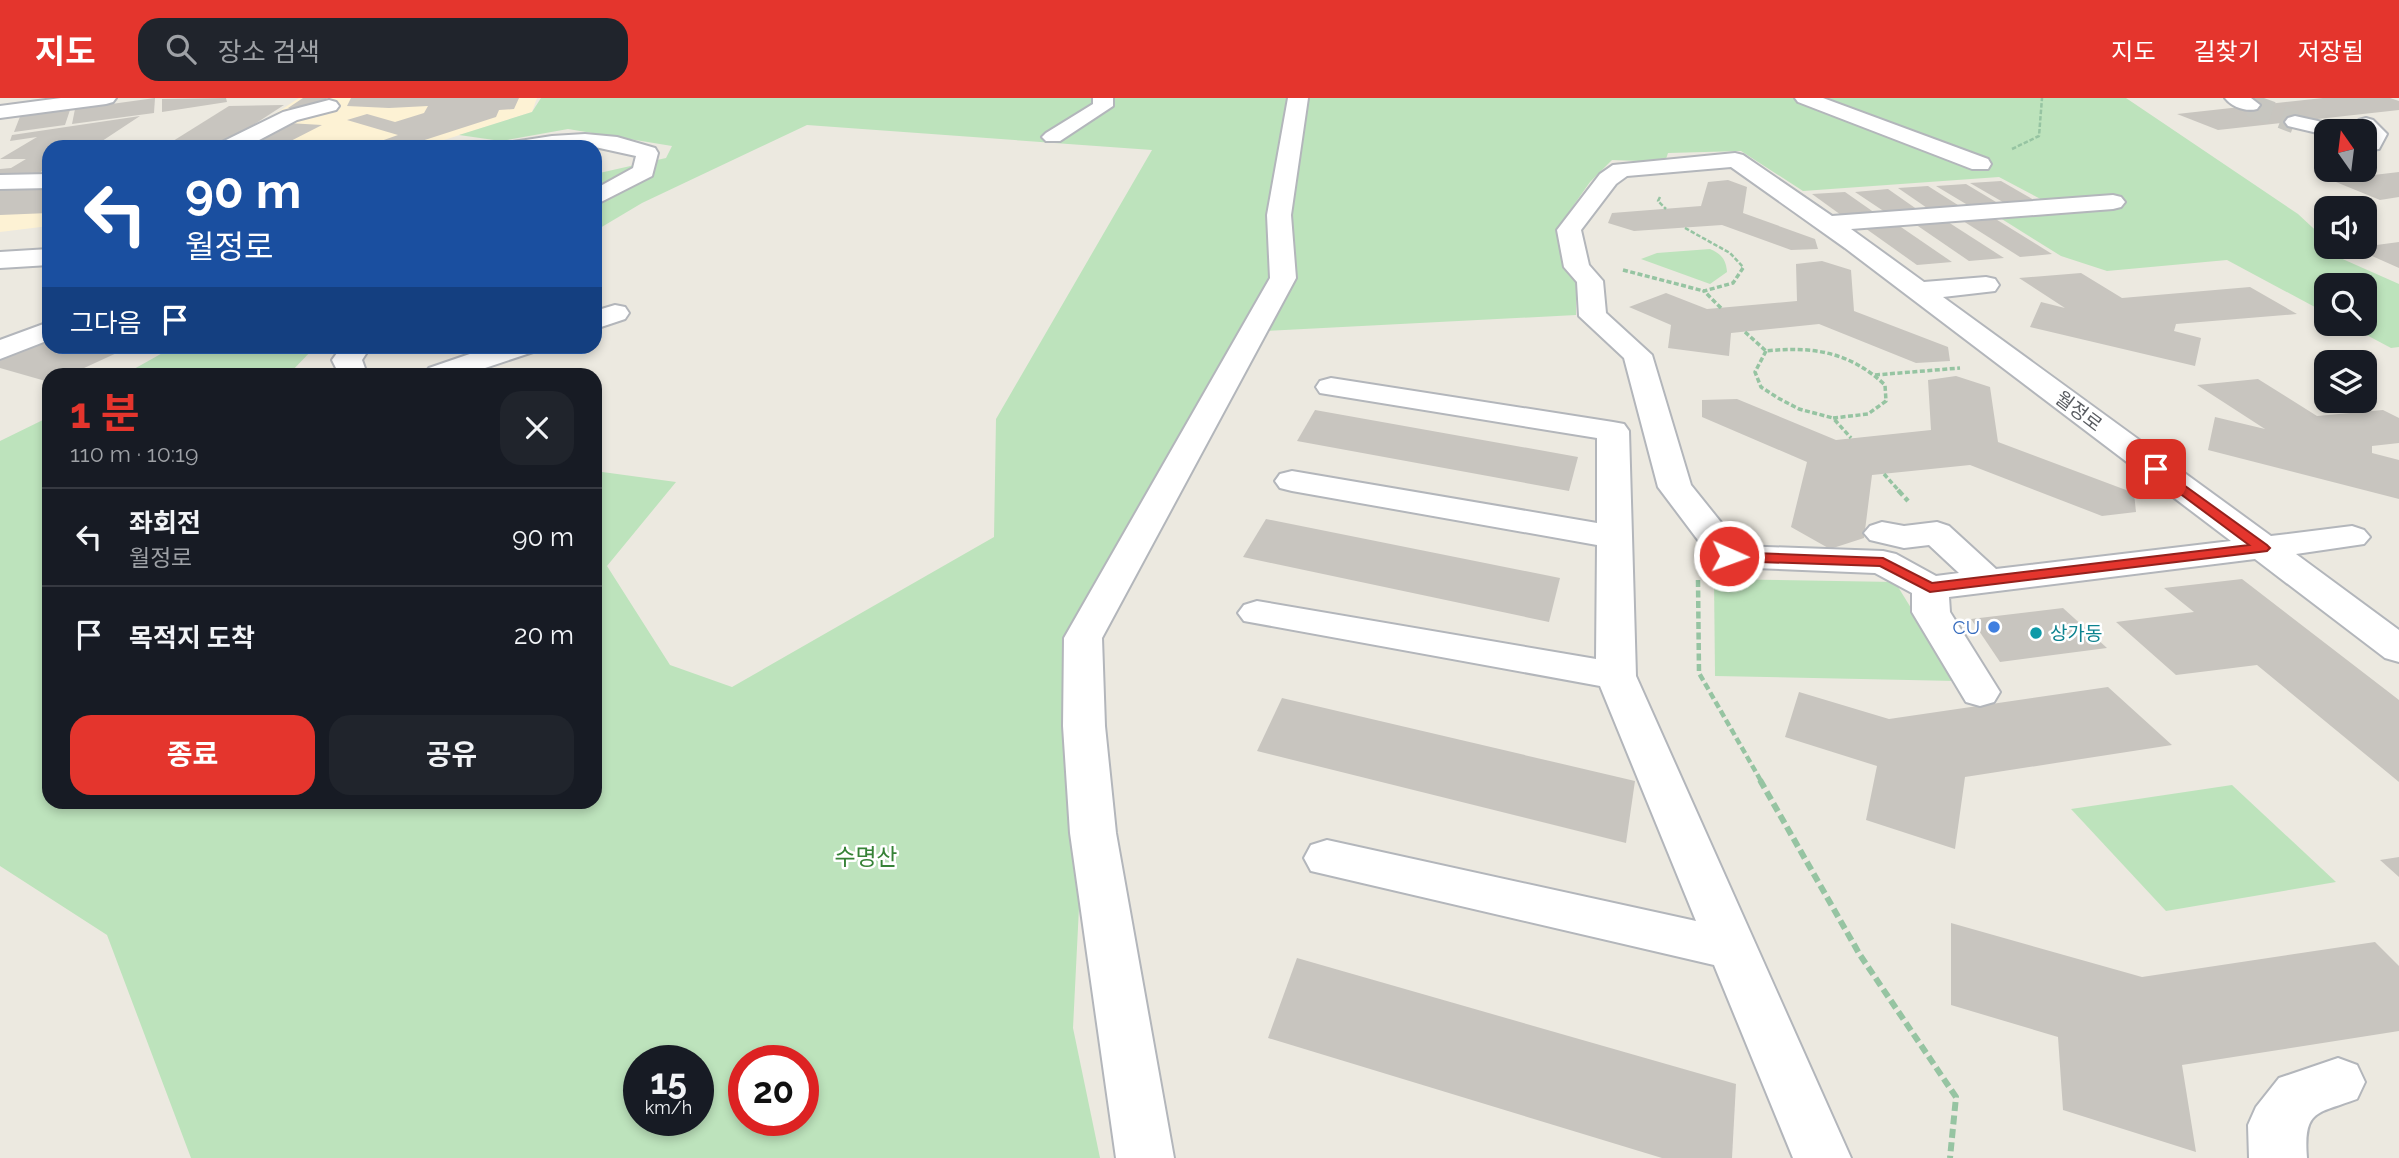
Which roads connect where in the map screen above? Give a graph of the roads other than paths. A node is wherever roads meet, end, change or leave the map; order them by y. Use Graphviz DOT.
graph roads {
  1 [pos="14,98"];
  2 [pos="106,98"];
  3 [pos="1103,98"];
  4 [pos="1298,98"];
  5 [pos="1805,98"];
  6 [pos="0,105"];
  7 [pos="329,106"];
  8 [pos="0,112"];
  9 [pos="2295,122"];
  10 [pos="2314,126"];
  11 [pos="1053,137"];
  12 [pos="244,140"];
  13 [pos="602,141"];
  14 [pos="1980,164"];
  15 [pos="1741,165"];
  16 [pos="1700,173"];
  17 [pos="42,181"];
  18 [pos="0,182"];
  19 [pos="602,194"];
  20 [pos="2112,202"];
  21 [pos="1826,224"];
  22 [pos="42,257"];
  23 [pos="0,260"];
  24 [pos="1986,285"];
  25 [pos="1917,291"];
  26 [pos="42,333"];
  27 [pos="0,350"];
  28 [pos="499,354"];
  29 [pos="457,368"];
  30 [pos="1331,387"];
  31 [pos="1292,481"];
  32 [pos="1882,533"];
  33 [pos="1615,537"];
  34 [pos="2352,537"];
  35 [pos="2262,548"];
  36 [pos="1917,580"];
  37 [pos="1988,581"];
  38 [pos="1257,612"];
  39 [pos="2399,649"];
  40 [pos="1616,676"];
  41 [pos="1980,692"];
  42 [pos="1326,858"];
  43 [pos="1733,949"];
  44 [pos="2338,1082"];
  45 [pos="1145,1158"];
  46 [pos="1822,1158"];
  47 [pos="2278,1158"];
  1 -- 6 [label="street"];
  2 -- 8 [label="street"];
  3 -- 11 [label="street"];
  4 -- 45 [label="street"];
  5 -- 14 [label="street"];
  7 -- 12 [label="street"];
  9 -- 10 [label="street"];
  13 -- 19 [label="street"];
  15 -- 16 [label="street"];
  15 -- 21 [label="street, 월정로"];
  15 -- 36 [label="street"];
  17 -- 18 [label="street"];
  20 -- 21 [label="street"];
  21 -- 25 [label="street, 월정로"];
  22 -- 23 [label="street"];
  24 -- 25 [label="street"];
  25 -- 35 [label="street, 월정로"];
  26 -- 27 [label="street"];
  28 -- 29 [label="street"];
  30 -- 33 [label="street"];
  31 -- 33 [label="street"];
  32 -- 37 [label="street"];
  33 -- 40 [label="street"];
  34 -- 35 [label="street"];
  35 -- 37 [label="street"];
  35 -- 39 [label="street, 월정로"];
  36 -- 37 [label="street"];
  36 -- 41 [label="street"];
  38 -- 40 [label="street"];
  40 -- 43 [label="street"];
  42 -- 43 [label="street"];
  43 -- 46 [label="street"];
  44 -- 47 [label="street"];
}
